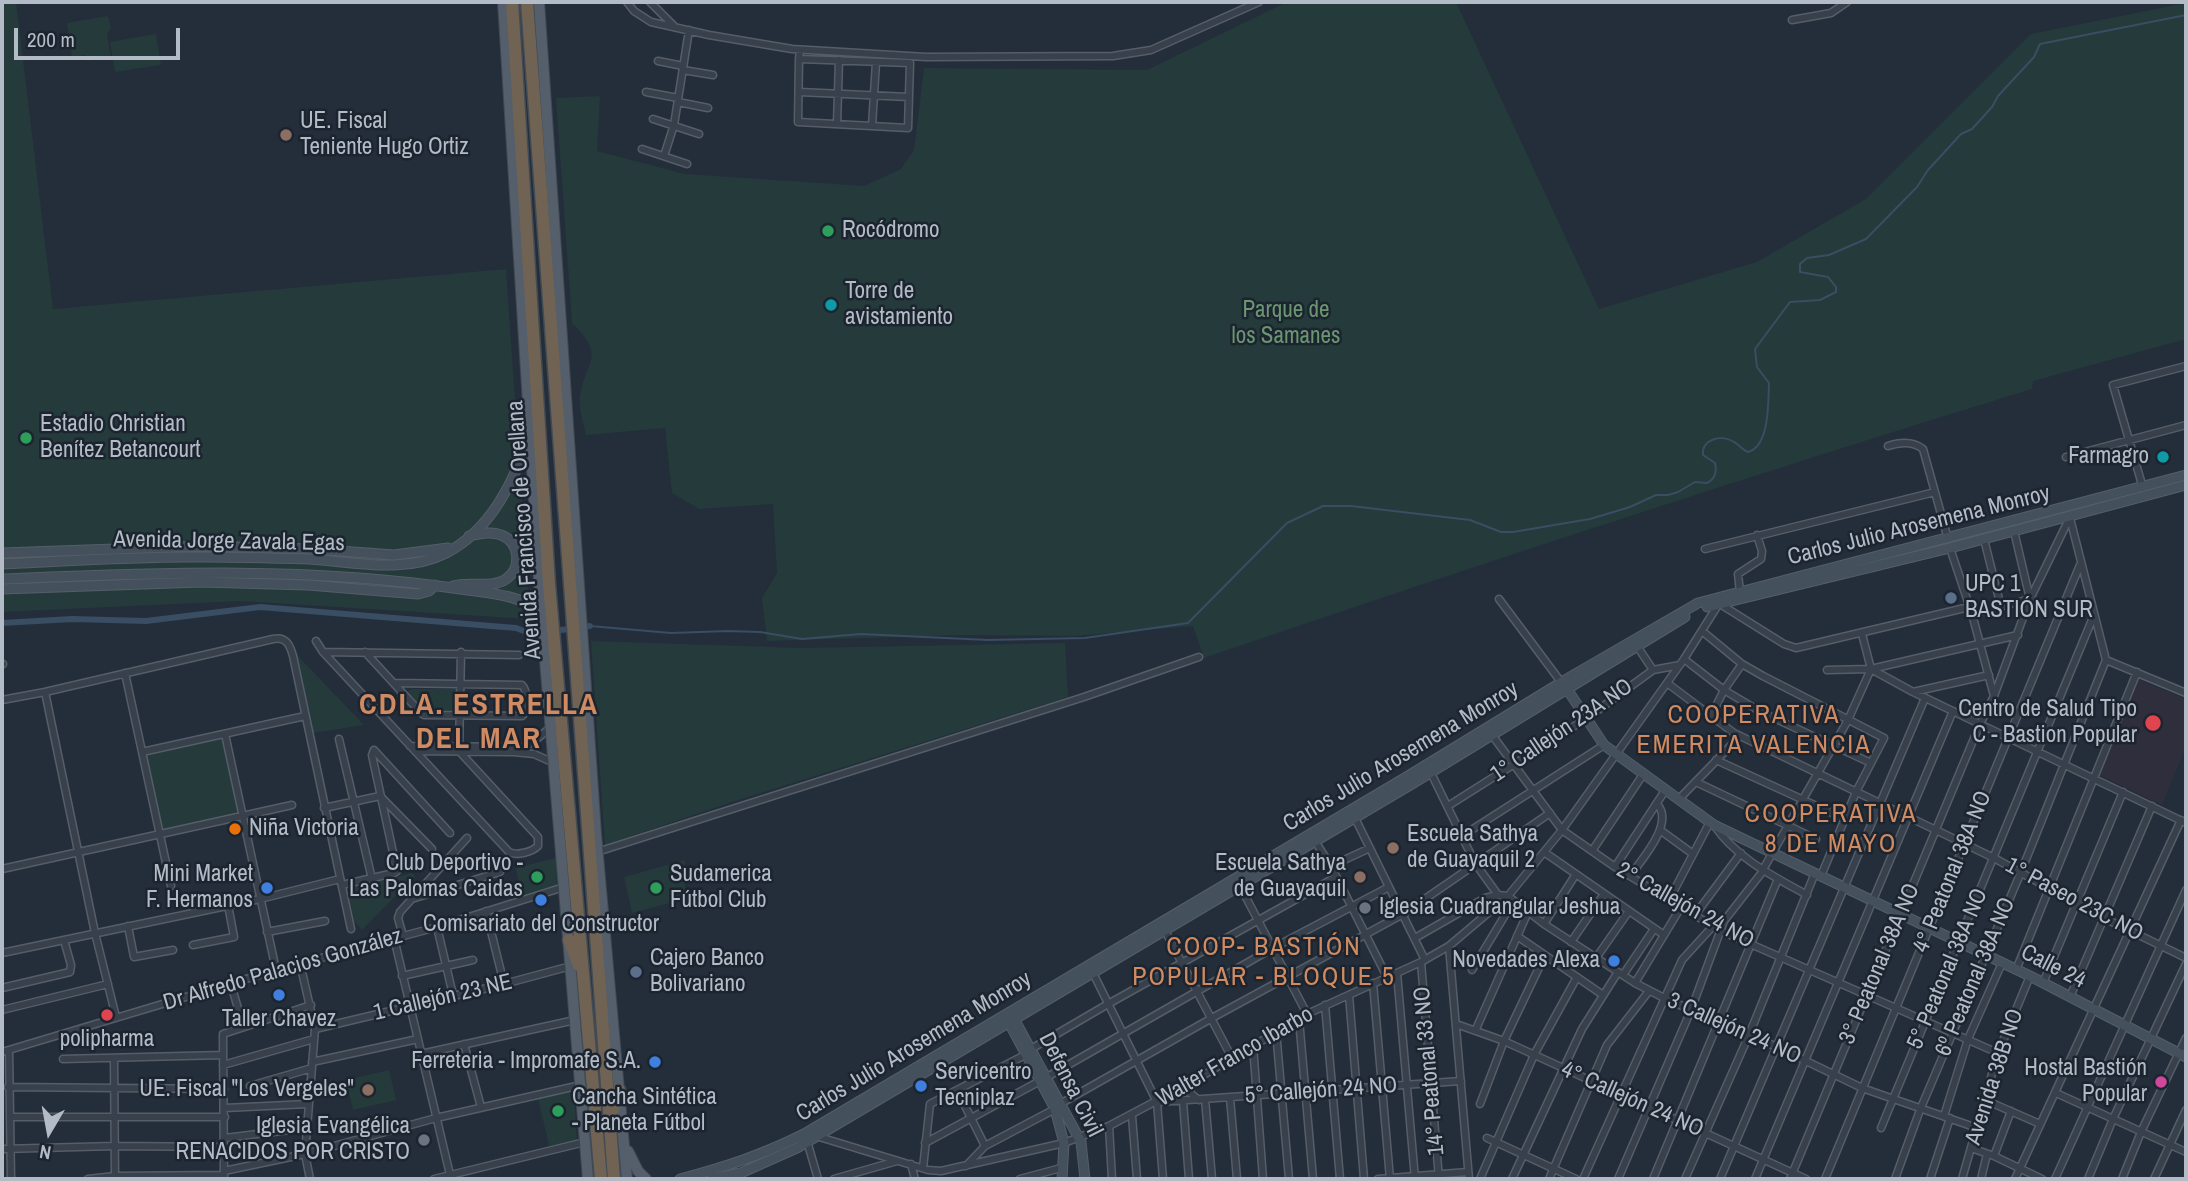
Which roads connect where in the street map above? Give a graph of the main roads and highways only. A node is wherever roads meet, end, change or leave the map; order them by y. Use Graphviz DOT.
graph roads {
  1 [pos="503,2"];
  2 [pos="512,2"];
  3 [pos="527,2"];
  4 [pos="539,2"];
  5 [pos="530,432"];
  6 [pos="2186,475"];
  7 [pos="2186,485"];
  8 [pos="2144,491"];
  9 [pos="2068,512"];
  10 [pos="564,516"];
  11 [pos="469,536"];
  12 [pos="1949,544"];
  13 [pos="454,549"];
  14 [pos="577,553"];
  15 [pos="2,554"];
  16 [pos="2,564"];
  17 [pos="548,574"];
  18 [pos="2,579"];
  19 [pos="435,585"];
  20 [pos="448,587"];
  21 [pos="2,589"];
  22 [pos="540,597"];
  23 [pos="1719,601"];
  24 [pos="545,617"];
  25 [pos="577,619"];
  26 [pos="578,642"];
  27 [pos="549,644"];
  28 [pos="1566,684"];
  29 [pos="1313,838"];
  30 [pos="1163,926"];
  31 [pos="569,940"];
  32 [pos="584,979"];
  33 [pos="1010,1017"];
  34 [pos="2183,1055"];
  35 [pos="619,1090"];
  36 [pos="1058,1107"];
  37 [pos="610,1126"];
  38 [pos="626,1146"];
  39 [pos="718,1176"];
  40 [pos="588,1179"];
  41 [pos="601,1179"];
  42 [pos="614,1179"];
  43 [pos="627,1179"];
  44 [pos="646,1179"];
  45 [pos="680,1179"];
  46 [pos="1062,1179"];
  47 [pos="1085,1179"];
  1 -- 5 [label="main road, Avenida Francisco de Orellana"];
  2 -- 17 [label="highway, Avenida Francisco de Orellana"];
  3 -- 10 [label="highway, Avenida Francisco de Orellana"];
  4 -- 14 [label="main road, Avenida Francisco de Orellana"];
  5 -- 11 [label="main road, Avenida Jorge Zavala Egas"];
  5 -- 22 [label="main road, Avenida Francisco de Orellana"];
  6 -- 8 [label="main road, Carlos Julio Arosemena Monroy"];
  7 -- 8 [label="main road, Carlos Julio Arosemena Monroy"];
  8 -- 9 [label="main road, Carlos Julio Arosemena Monroy"];
  9 -- 12 [label="main road, Carlos Julio Arosemena Monroy"];
  9 -- 12 [label="main road, Carlos Julio Arosemena Monroy"];
  10 -- 14 [label="highway"];
  10 -- 25 [label="highway, Avenida Francisco de Orellana"];
  11 -- 13 [label="main road, Avenida Jorge Zavala Egas"];
  11 -- 20 [label="main road"];
  12 -- 23 [label="main road, Carlos Julio Arosemena Monroy"];
  12 -- 23 [label="main road, Carlos Julio Arosemena Monroy"];
  13 -- 15 [label="main road, Avenida Jorge Zavala Egas"];
  13 -- 16 [label="main road, Avenida Jorge Zavala Egas"];
  14 -- 25 [label="main road, Avenida Francisco de Orellana"];
  17 -- 22 [label="highway"];
  17 -- 24 [label="highway, Avenida Francisco de Orellana"];
  18 -- 19 [label="main road, Avenida Jorge Zavala Egas"];
  19 -- 20 [label="main road, Avenida Jorge Zavala Egas"];
  19 -- 21 [label="main road, Avenida Jorge Zavala Egas"];
  20 -- 24 [label="main road, Avenida Jorge Zavala Egas"];
  22 -- 24 [label="main road, Avenida Francisco de Orellana"];
  23 -- 28 [label="main road, Carlos Julio Arosemena Monroy"];
  23 -- 28 [label="main road, Carlos Julio Arosemena Monroy"];
  24 -- 27 [label="highway, Avenida Francisco de Orellana"];
  25 -- 26 [label="highway, Avenida Francisco de Orellana"];
  26 -- 35 [label="main road, Avenida Francisco de Orellana"];
  26 -- 37 [label="highway, Avenida Francisco de Orellana"];
  27 -- 31 [label="main road, Avenida Francisco de Orellana"];
  27 -- 32 [label="highway, Avenida Francisco de Orellana"];
  28 -- 29 [label="main road, Carlos Julio Arosemena Monroy"];
  28 -- 29 [label="main road, Carlos Julio Arosemena Monroy"];
  28 -- 34 [label="main road, Calle 24"];
  29 -- 30 [label="main road, Carlos Julio Arosemena Monroy"];
  29 -- 30 [label="main road, Carlos Julio Arosemena Monroy"];
  30 -- 33 [label="main road, Carlos Julio Arosemena Monroy"];
  30 -- 33 [label="main road, Carlos Julio Arosemena Monroy"];
  31 -- 32 [label="highway"];
  31 -- 40 [label="main road, Avenida Francisco de Orellana"];
  32 -- 41 [label="highway, Avenida Francisco de Orellana"];
  33 -- 36 [label="main road, Defensa Civil"];
  33 -- 39 [label="main road, Carlos Julio Arosemena Monroy"];
  35 -- 37 [label="highway"];
  35 -- 38 [label="main road, Avenida Francisco de Orellana"];
  36 -- 46 [label="main road, Defensa Civil"];
  36 -- 47 [label="main road, Defensa Civil"];
  37 -- 42 [label="highway, Avenida Francisco de Orellana"];
  38 -- 43 [label="main road, Avenida Francisco de Orellana"];
  38 -- 44 [label="main road"];
  39 -- 45 [label="main road, Carlos Julio Arosemena Monroy"];
}
